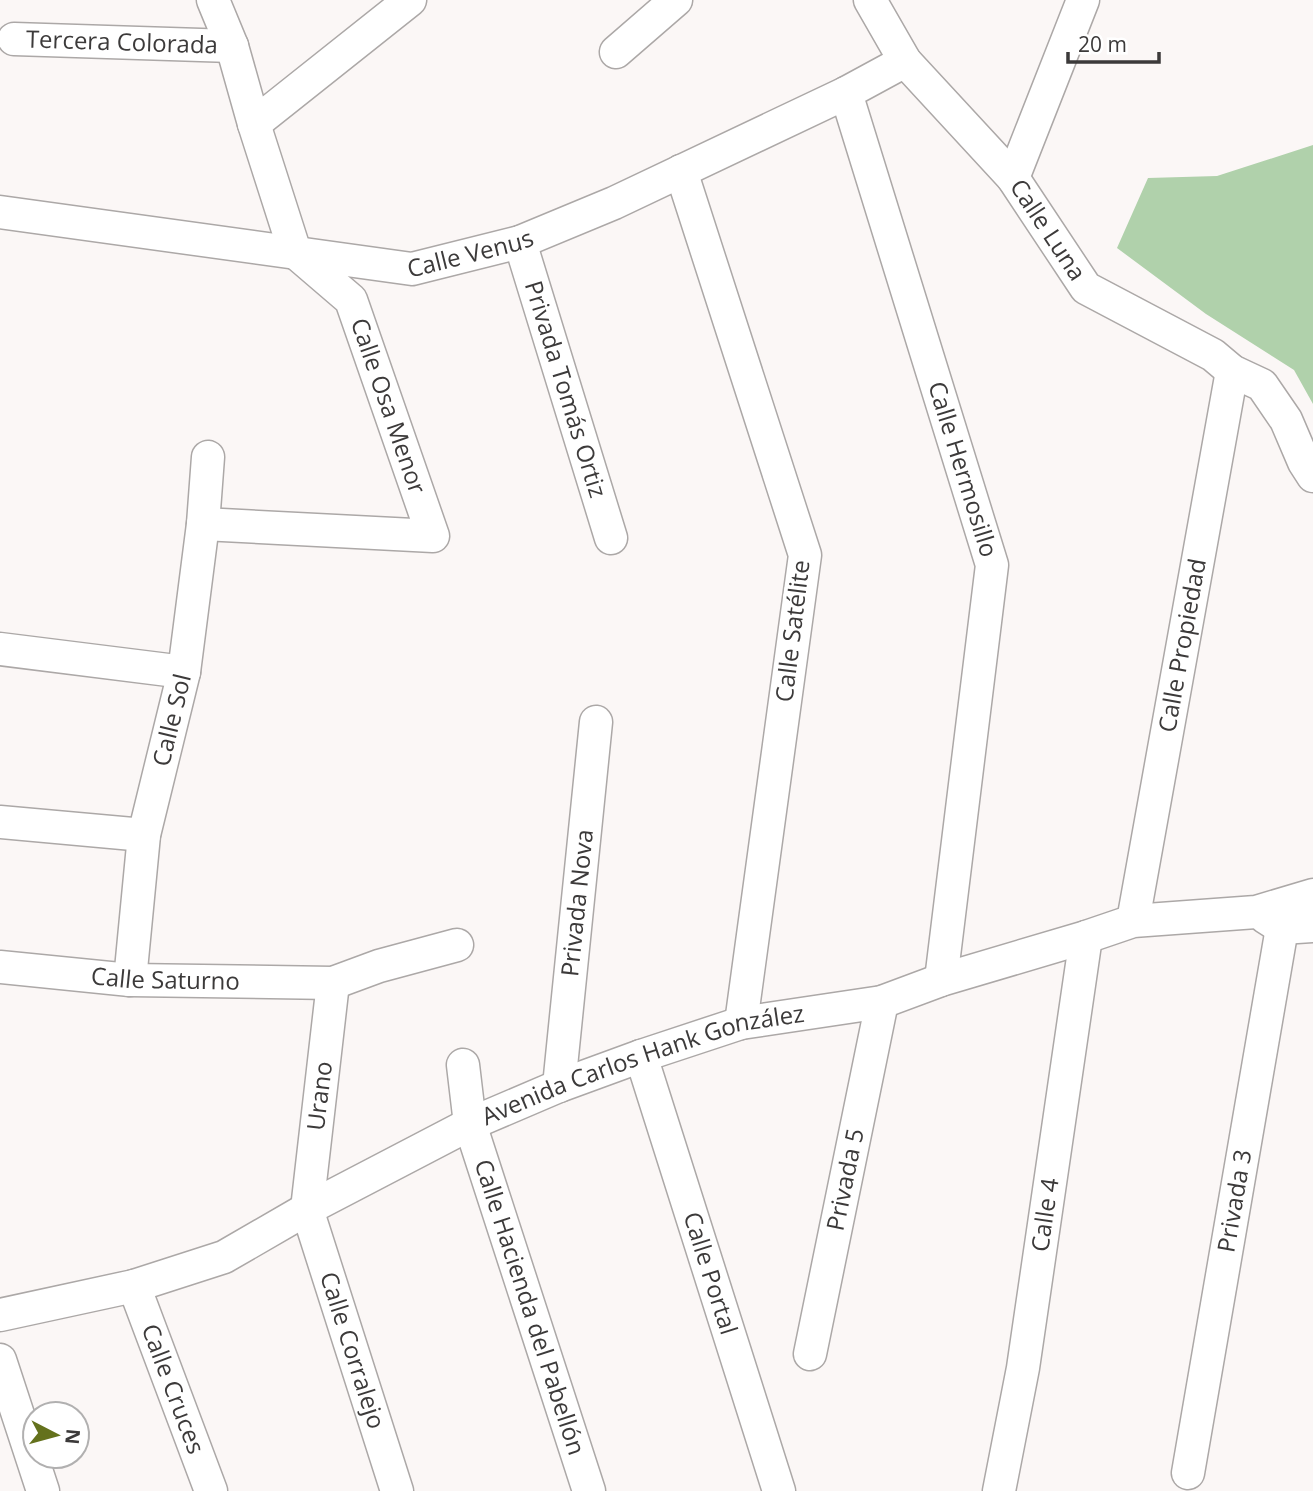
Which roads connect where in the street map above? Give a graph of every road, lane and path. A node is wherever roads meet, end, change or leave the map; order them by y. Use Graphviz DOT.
graph roads {
  1 [pos="213,0"];
  2 [pos="410,0"];
  3 [pos="676,0"];
  4 [pos="870,0"];
  5 [pos="1083,0"];
  6 [pos="14,39"];
  7 [pos="232,46"];
  8 [pos="616,52"];
  9 [pos="905,61"];
  10 [pos="846,93"];
  11 [pos="254,124"];
  12 [pos="681,171"];
  13 [pos="1013,178"];
  14 [pos="1,213"];
  15 [pos="520,242"];
  16 [pos="295,252"];
  17 [pos="1232,371"];
  18 [pos="208,457"];
  19 [pos="1313,476"];
  20 [pos="203,524"];
  21 [pos="611,538"];
  22 [pos="0,649"];
  23 [pos="184,673"];
  24 [pos="596,722"];
  25 [pos="0,822"];
  26 [pos="144,835"];
  27 [pos="1313,895"];
  28 [pos="1133,921"];
  29 [pos="1284,922"];
  30 [pos="1086,937"];
  31 [pos="457,945"];
  32 [pos="0,967"];
  33 [pos="131,980"];
  34 [pos="941,980"];
  35 [pos="333,983"];
  36 [pos="882,1002"];
  37 [pos="741,1023"];
  38 [pos="641,1056"];
  39 [pos="463,1065"];
  40 [pos="559,1086"];
  41 [pos="470,1124"];
  42 [pos="307,1209"];
  43 [pos="134,1286"];
  44 [pos="0,1315"];
  45 [pos="810,1354"];
  46 [pos="0,1360"];
  47 [pos="1188,1473"];
  48 [pos="43,1491"];
  49 [pos="211,1491"];
  50 [pos="397,1491"];
  51 [pos="589,1491"];
  52 [pos="779,1491"];
  53 [pos="999,1491"];
  1 -- 7 [label="street"];
  2 -- 11 [label="street"];
  3 -- 8 [label="street"];
  4 -- 9 [label="street, Calle Luna"];
  5 -- 13 [label="street"];
  6 -- 7 [label="street, Tercera Colorada"];
  7 -- 11 [label="street"];
  9 -- 10 [label="street, Calle Venus"];
  9 -- 13 [label="street, Calle Luna"];
  10 -- 12 [label="street, Calle Venus"];
  10 -- 34 [label="street, Calle Hermosillo"];
  11 -- 16 [label="street"];
  12 -- 15 [label="street, Calle Venus"];
  12 -- 37 [label="street, Calle Satélite"];
  13 -- 17 [label="street, Calle Luna"];
  14 -- 16 [label="street, Calle Venus"];
  15 -- 16 [label="street, Calle Venus"];
  15 -- 21 [label="street, Privada Tomás Ortiz"];
  16 -- 20 [label="street, Calle Osa Menor"];
  17 -- 19 [label="street, Calle Luna"];
  17 -- 28 [label="street, Calle Propiedad"];
  18 -- 20 [label="street, Calle Sol"];
  20 -- 23 [label="street, Calle Sol"];
  22 -- 23 [label="street"];
  23 -- 26 [label="street, Calle Sol"];
  24 -- 40 [label="street, Privada Nova"];
  25 -- 26 [label="street"];
  26 -- 33 [label="street, Calle Sol"];
  27 -- 29 [label="street, Avenida Carlos Hank González"];
  28 -- 29 [label="street, Avenida Carlos Hank González"];
  28 -- 30 [label="street, Avenida Carlos Hank González"];
  29 -- 47 [label="street, Privada 3"];
  30 -- 34 [label="street, Avenida Carlos Hank González"];
  30 -- 53 [label="street, Calle 4"];
  31 -- 35 [label="street"];
  32 -- 33 [label="street, Calle Saturno"];
  33 -- 35 [label="street, Calle Saturno"];
  34 -- 36 [label="street, Avenida Carlos Hank González"];
  35 -- 42 [label="street, Urano"];
  36 -- 37 [label="street, Avenida Carlos Hank González"];
  36 -- 45 [label="street, Privada 5"];
  37 -- 38 [label="street, Avenida Carlos Hank González"];
  38 -- 40 [label="street, Avenida Carlos Hank González"];
  38 -- 52 [label="street, Calle Portal"];
  39 -- 41 [label="street, Calle Hacienda del Pabellón"];
  40 -- 41 [label="street, Avenida Carlos Hank González"];
  41 -- 42 [label="street, Avenida Carlos Hank González"];
  41 -- 51 [label="street, Calle Hacienda del Pabellón"];
  42 -- 43 [label="street, Avenida Carlos Hank González"];
  42 -- 50 [label="street, Calle Corralejo"];
  43 -- 44 [label="street, Avenida Carlos Hank González"];
  43 -- 49 [label="street, Calle Cruces"];
  46 -- 48 [label="street"];
}
